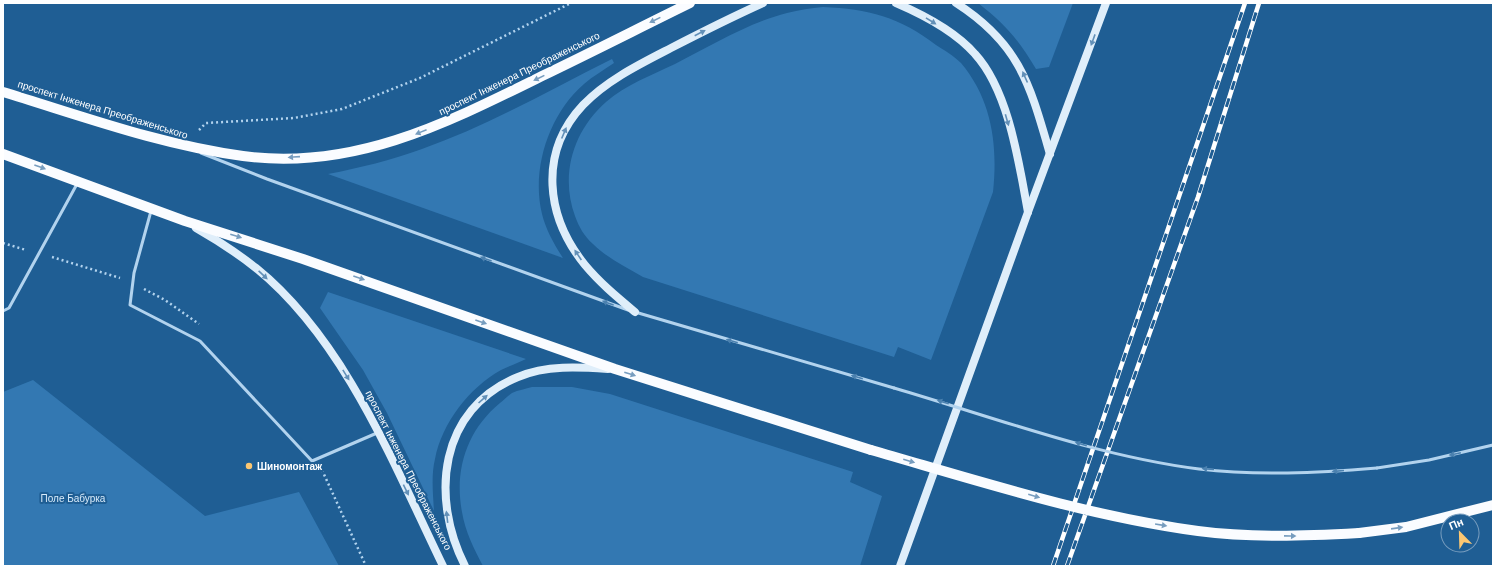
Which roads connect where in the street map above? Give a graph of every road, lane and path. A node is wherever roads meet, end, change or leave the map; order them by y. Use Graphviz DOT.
graph roads {
  1 [pos="571,3"];
  2 [pos="690,3"];
  3 [pos="764,3"];
  4 [pos="896,3"];
  5 [pos="956,3"];
  6 [pos="1106,3"];
  7 [pos="3,92"];
  8 [pos="184,146"];
  9 [pos="3,154"];
  10 [pos="1050,154"];
  11 [pos="79,180"];
  12 [pos="152,209"];
  13 [pos="1028,212"];
  14 [pos="185,221"];
  15 [pos="3,311"];
  16 [pos="635,312"];
  17 [pos="615,369"];
  18 [pos="378,432"];
  19 [pos="1493,445"];
  20 [pos="1493,505"];
  21 [pos="443,566"];
  22 [pos="465,566"];
  23 [pos="900,566"];
  1 -- 8 [label="path"];
  2 -- 8 [label="main road, проспект Інженера Преображенського, one-way"];
  16 -- 3 [label="main road, one-way"];
  4 -- 13 [label="main road, one-way"];
  10 -- 5 [label="main road, one-way"];
  6 -- 10 [label="main road, one-way"];
  7 -- 8 [label="main road, проспект Інженера Преображенського"];
  16 -- 8 [label="lane, one-way"];
  9 -- 11 [label="main road, проспект Інженера Преображенського, one-way"];
  10 -- 13 [label="main road"];
  11 -- 12 [label="main road, проспект Інженера Преображенського"];
  11 -- 15 [label="lane"];
  12 -- 14 [label="main road, проспект Інженера Преображенського"];
  12 -- 18 [label="lane"];
  13 -- 23 [label="main road"];
  14 -- 17 [label="main road, one-way"];
  14 -- 18 [label="main road, проспект Інженера Преображенського, one-way"];
  19 -- 16 [label="lane, one-way, bridge"];
  17 -- 20 [label="main road, one-way, bridge"];
  22 -- 17 [label="main road, one-way"];
  18 -- 21 [label="main road, проспект Інженера Преображенського, one-way"];
}
